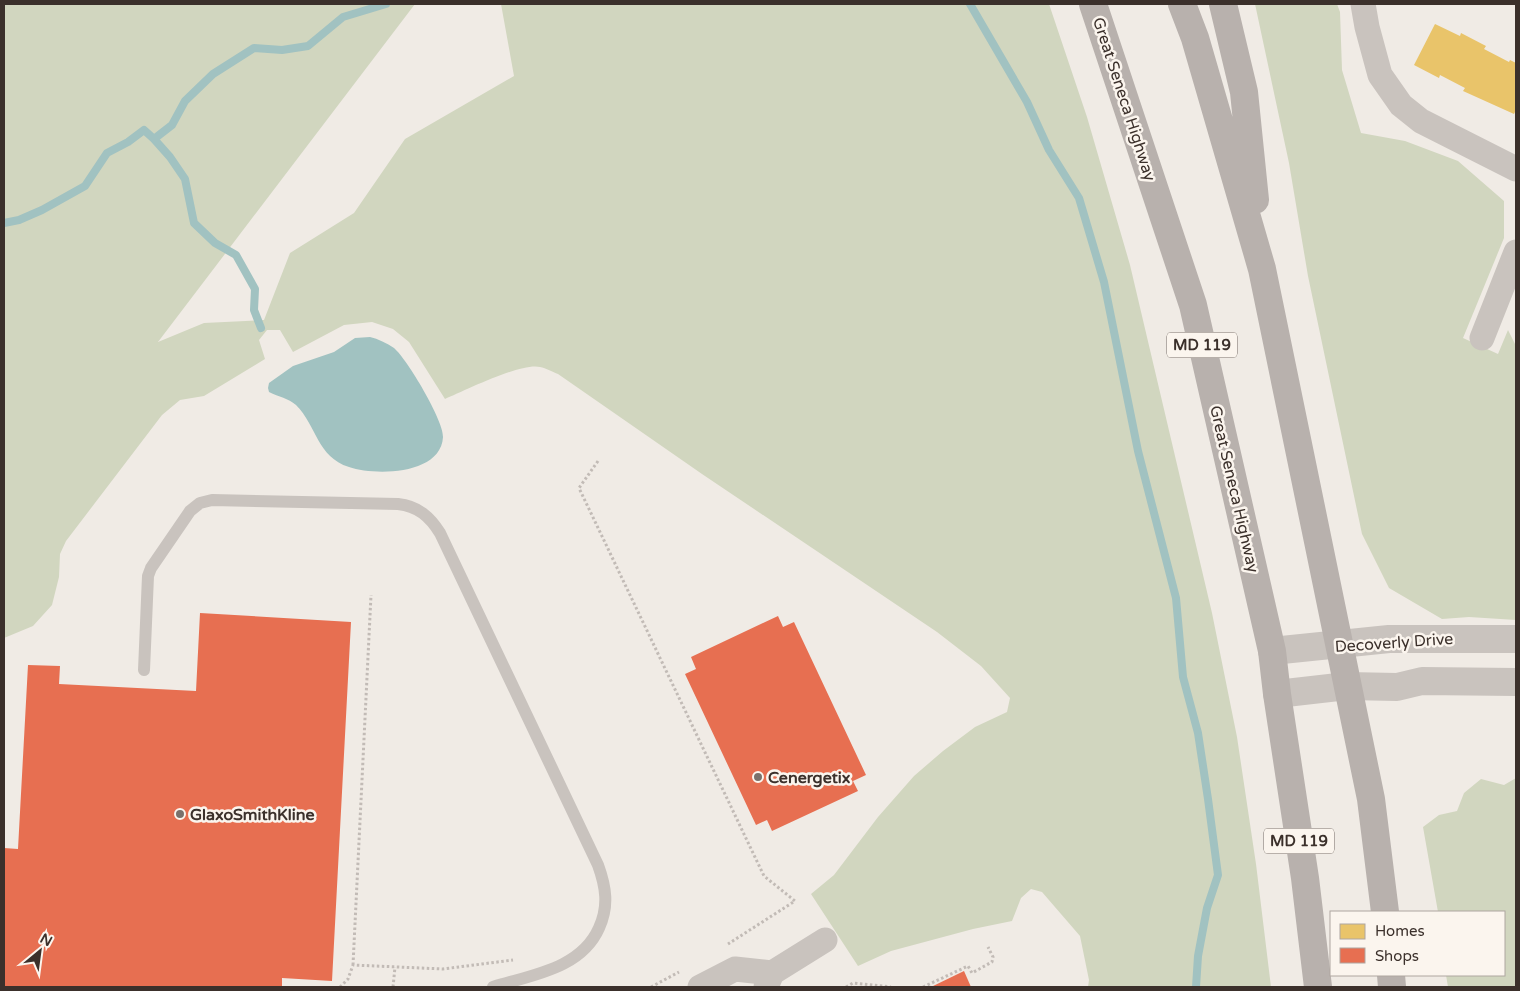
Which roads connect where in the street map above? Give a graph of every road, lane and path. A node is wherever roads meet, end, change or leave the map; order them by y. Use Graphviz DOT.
graph roads {
  1 [pos="1093,4"];
  2 [pos="1182,4"];
  3 [pos="1223,4"];
  4 [pos="1363,4"];
  5 [pos="1516,169"];
  6 [pos="1516,252"];
  7 [pos="1262,268"];
  8 [pos="1482,338"];
  9 [pos="598,461"];
  10 [pos="371,595"];
  11 [pos="1516,638"];
  12 [pos="1339,645"];
  13 [pos="1272,650"];
  14 [pos="144,670"];
  15 [pos="1516,682"];
  16 [pos="1347,686"];
  17 [pos="1277,694"];
  18 [pos="795,900"];
  19 [pos="1385,911"];
  20 [pos="825,940"];
  21 [pos="988,946"];
  22 [pos="515,960"];
  23 [pos="353,965"];
  24 [pos="395,967"];
  25 [pos="769,980"];
  26 [pos="340,987"];
  27 [pos="393,987"];
  28 [pos="492,987"];
  29 [pos="700,987"];
  30 [pos="846,987"];
  31 [pos="891,987"];
  32 [pos="923,987"];
  33 [pos="1318,987"];
  1 -- 13 [label="main road, Great Seneca Highway / MD 119"];
  2 -- 7 [label="main road"];
  3 -- 7 [label="main road"];
  4 -- 5 [label="street"];
  6 -- 8 [label="street"];
  7 -- 12 [label="main road"];
  9 -- 18 [label="path"];
  10 -- 23 [label="path"];
  11 -- 12 [label="street, Decoverly Drive"];
  12 -- 13 [label="street, Decoverly Drive"];
  12 -- 16 [label="main road"];
  13 -- 17 [label="main road, Great Seneca Highway / MD 119"];
  14 -- 28 [label="lane"];
  15 -- 16 [label="street"];
  16 -- 17 [label="street"];
  16 -- 19 [label="main road"];
  17 -- 33 [label="main road, Great Seneca Highway / MD 119"];
  20 -- 25 [label="street"];
  21 -- 32 [label="path"];
  22 -- 24 [label="path"];
  23 -- 24 [label="path"];
  23 -- 26 [label="path"];
  24 -- 27 [label="path"];
  25 -- 29 [label="street"];
  30 -- 31 [label="path"];
}
